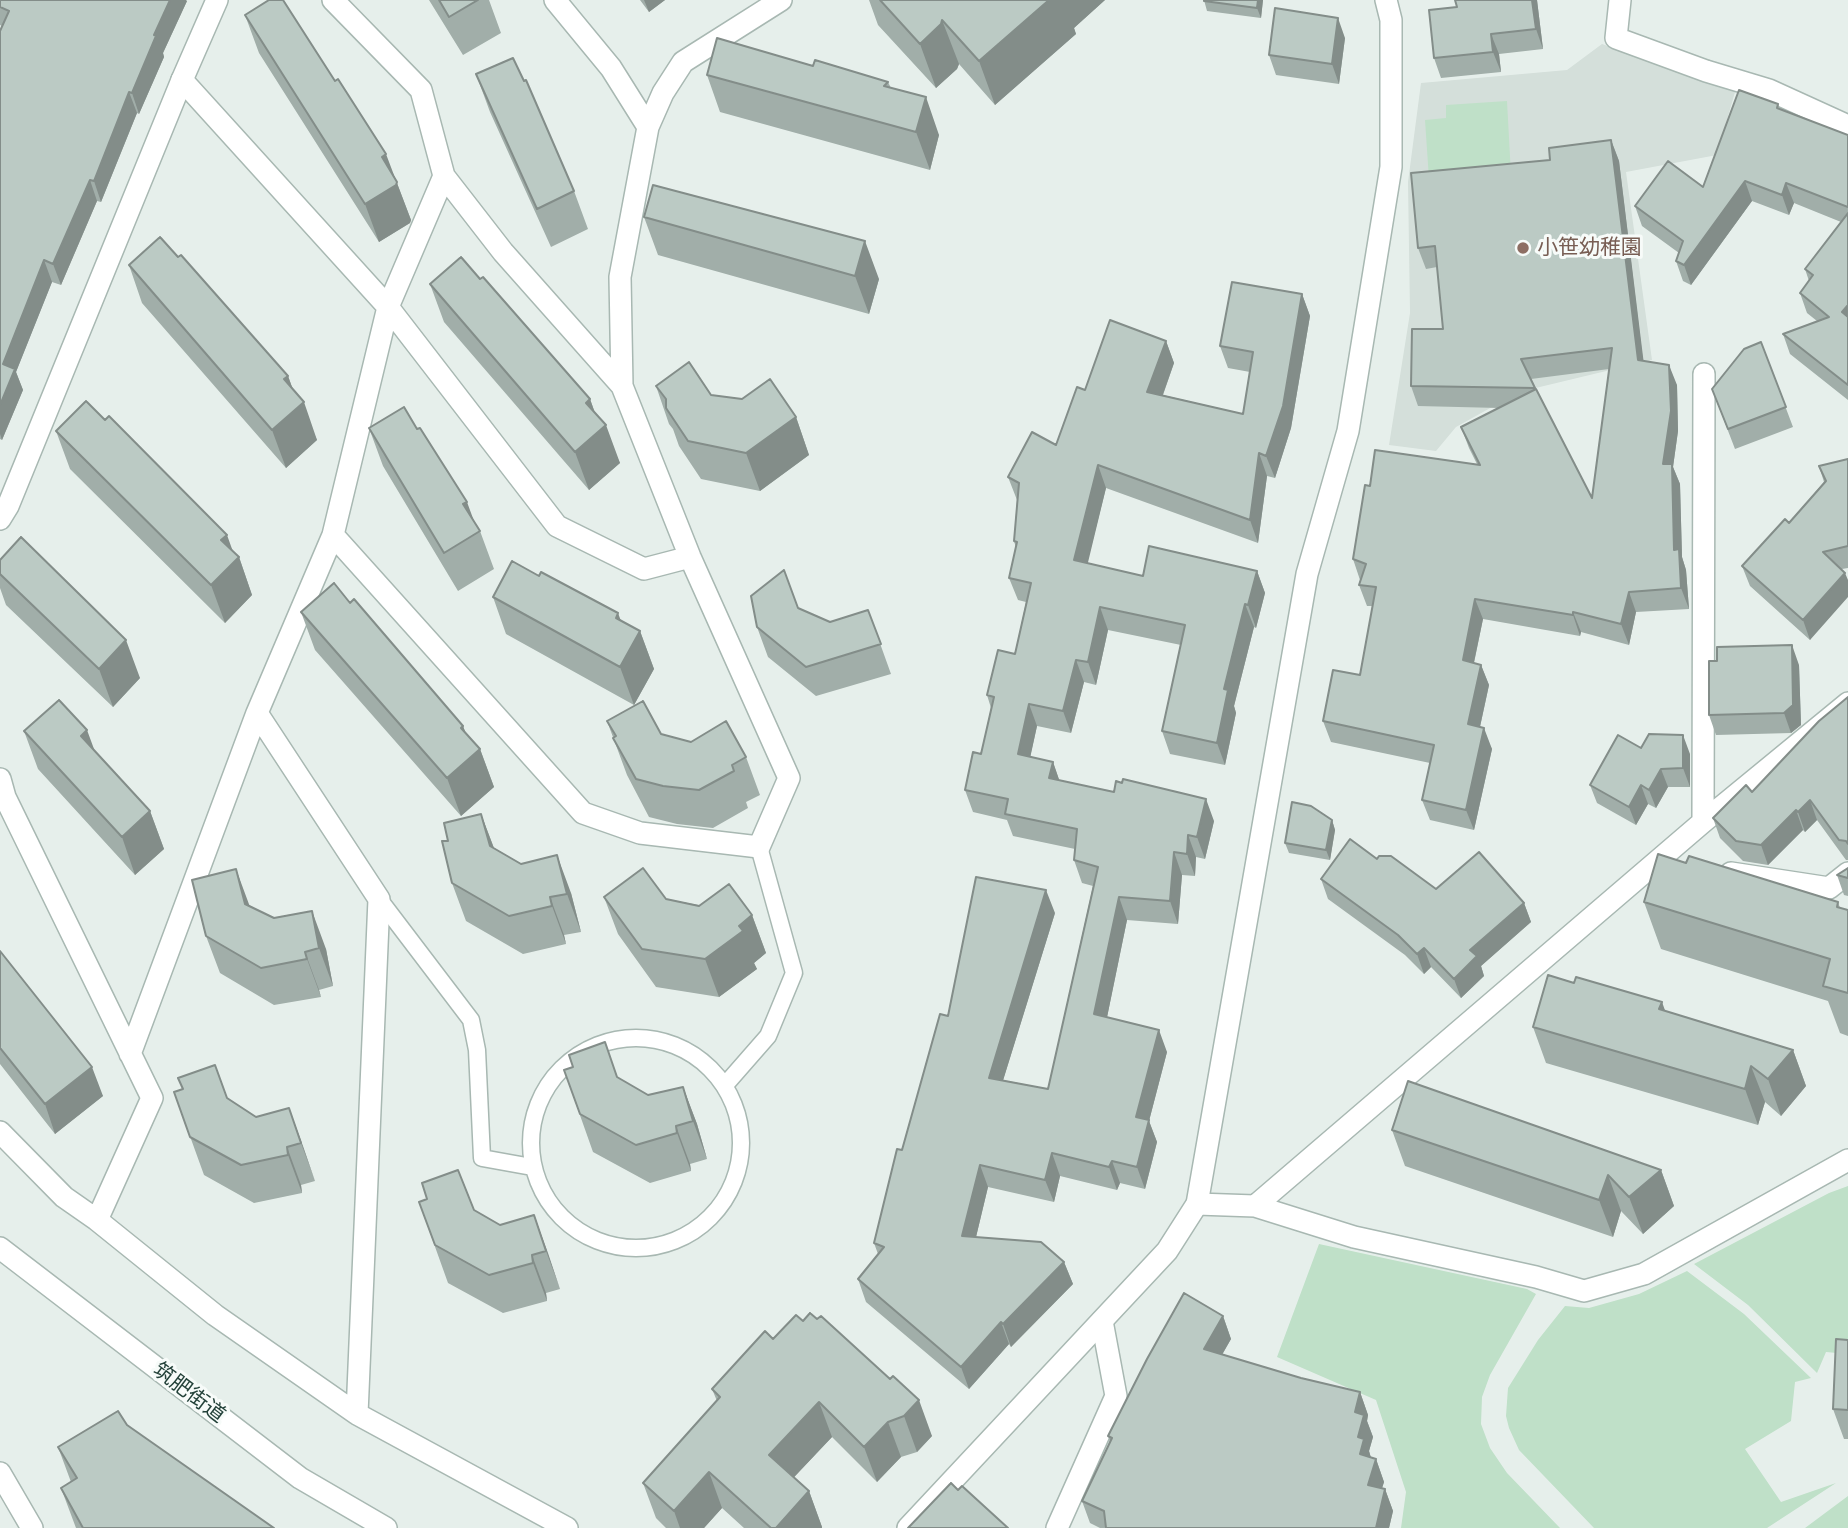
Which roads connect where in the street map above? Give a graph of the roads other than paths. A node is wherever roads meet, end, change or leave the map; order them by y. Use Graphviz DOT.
graph roads {
  1 [pos="217,0"];
  2 [pos="334,0"];
  3 [pos="555,0"];
  4 [pos="781,0"];
  5 [pos="1385,0"];
  6 [pos="1620,0"];
  7 [pos="182,80"];
  8 [pos="1848,126"];
  9 [pos="648,127"];
  10 [pos="444,176"];
  11 [pos="388,307"];
  12 [pos="1704,374"];
  13 [pos="622,386"];
  14 [pos="0,519"];
  15 [pos="333,535"];
  16 [pos="690,557"];
  17 [pos="1848,703"];
  18 [pos="257,713"];
  19 [pos="0,779"];
  20 [pos="1703,822"];
  21 [pos="759,847"];
  22 [pos="1660,861"];
  23 [pos="1686,865"];
  24 [pos="1712,870"];
  25 [pos="1848,873"];
  26 [pos="379,899"];
  27 [pos="130,1054"];
  28 [pos="726,1084"];
  29 [pos="0,1132"];
  30 [pos="1848,1160"];
  31 [pos="531,1167"];
  32 [pos="1197,1204"];
  33 [pos="1255,1206"];
  34 [pos="97,1220"];
  35 [pos="0,1248"];
  36 [pos="1102,1321"];
  37 [pos="357,1414"];
  38 [pos="0,1474"];
  39 [pos="32,1528"];
  40 [pos="386,1528"];
  41 [pos="567,1528"];
  42 [pos="908,1528"];
  43 [pos="1057,1528"];
  1 -- 7 [label="street"];
  2 -- 10 [label="street"];
  3 -- 9 [label="street"];
  4 -- 9 [label="street"];
  5 -- 32 [label="street"];
  6 -- 8 [label="street"];
  7 -- 11 [label="street"];
  7 -- 14 [label="street"];
  9 -- 13 [label="street"];
  10 -- 11 [label="street"];
  10 -- 13 [label="street"];
  11 -- 15 [label="street"];
  11 -- 16 [label="street"];
  12 -- 20 [label="street"];
  13 -- 16 [label="street"];
  15 -- 18 [label="street"];
  15 -- 21 [label="street"];
  16 -- 21 [label="street"];
  17 -- 20 [label="street"];
  18 -- 26 [label="street"];
  18 -- 27 [label="street"];
  19 -- 27 [label="street"];
  20 -- 22 [label="street"];
  21 -- 28 [label="lane"];
  22 -- 23 [label="street"];
  22 -- 33 [label="street"];
  24 -- 25 [label="street"];
  26 -- 31 [label="lane"];
  26 -- 37 [label="street"];
  27 -- 34 [label="street"];
  28 -- 31 [label="lane"];
  28 -- 31 [label="lane"];
  29 -- 34 [label="street"];
  30 -- 33 [label="street"];
  32 -- 33 [label="street"];
  32 -- 36 [label="street"];
  34 -- 37 [label="street"];
  35 -- 40 [label="street, 筑肥街道"];
  36 -- 42 [label="street"];
  36 -- 43 [label="street"];
  37 -- 41 [label="street"];
  38 -- 39 [label="street"];
}
